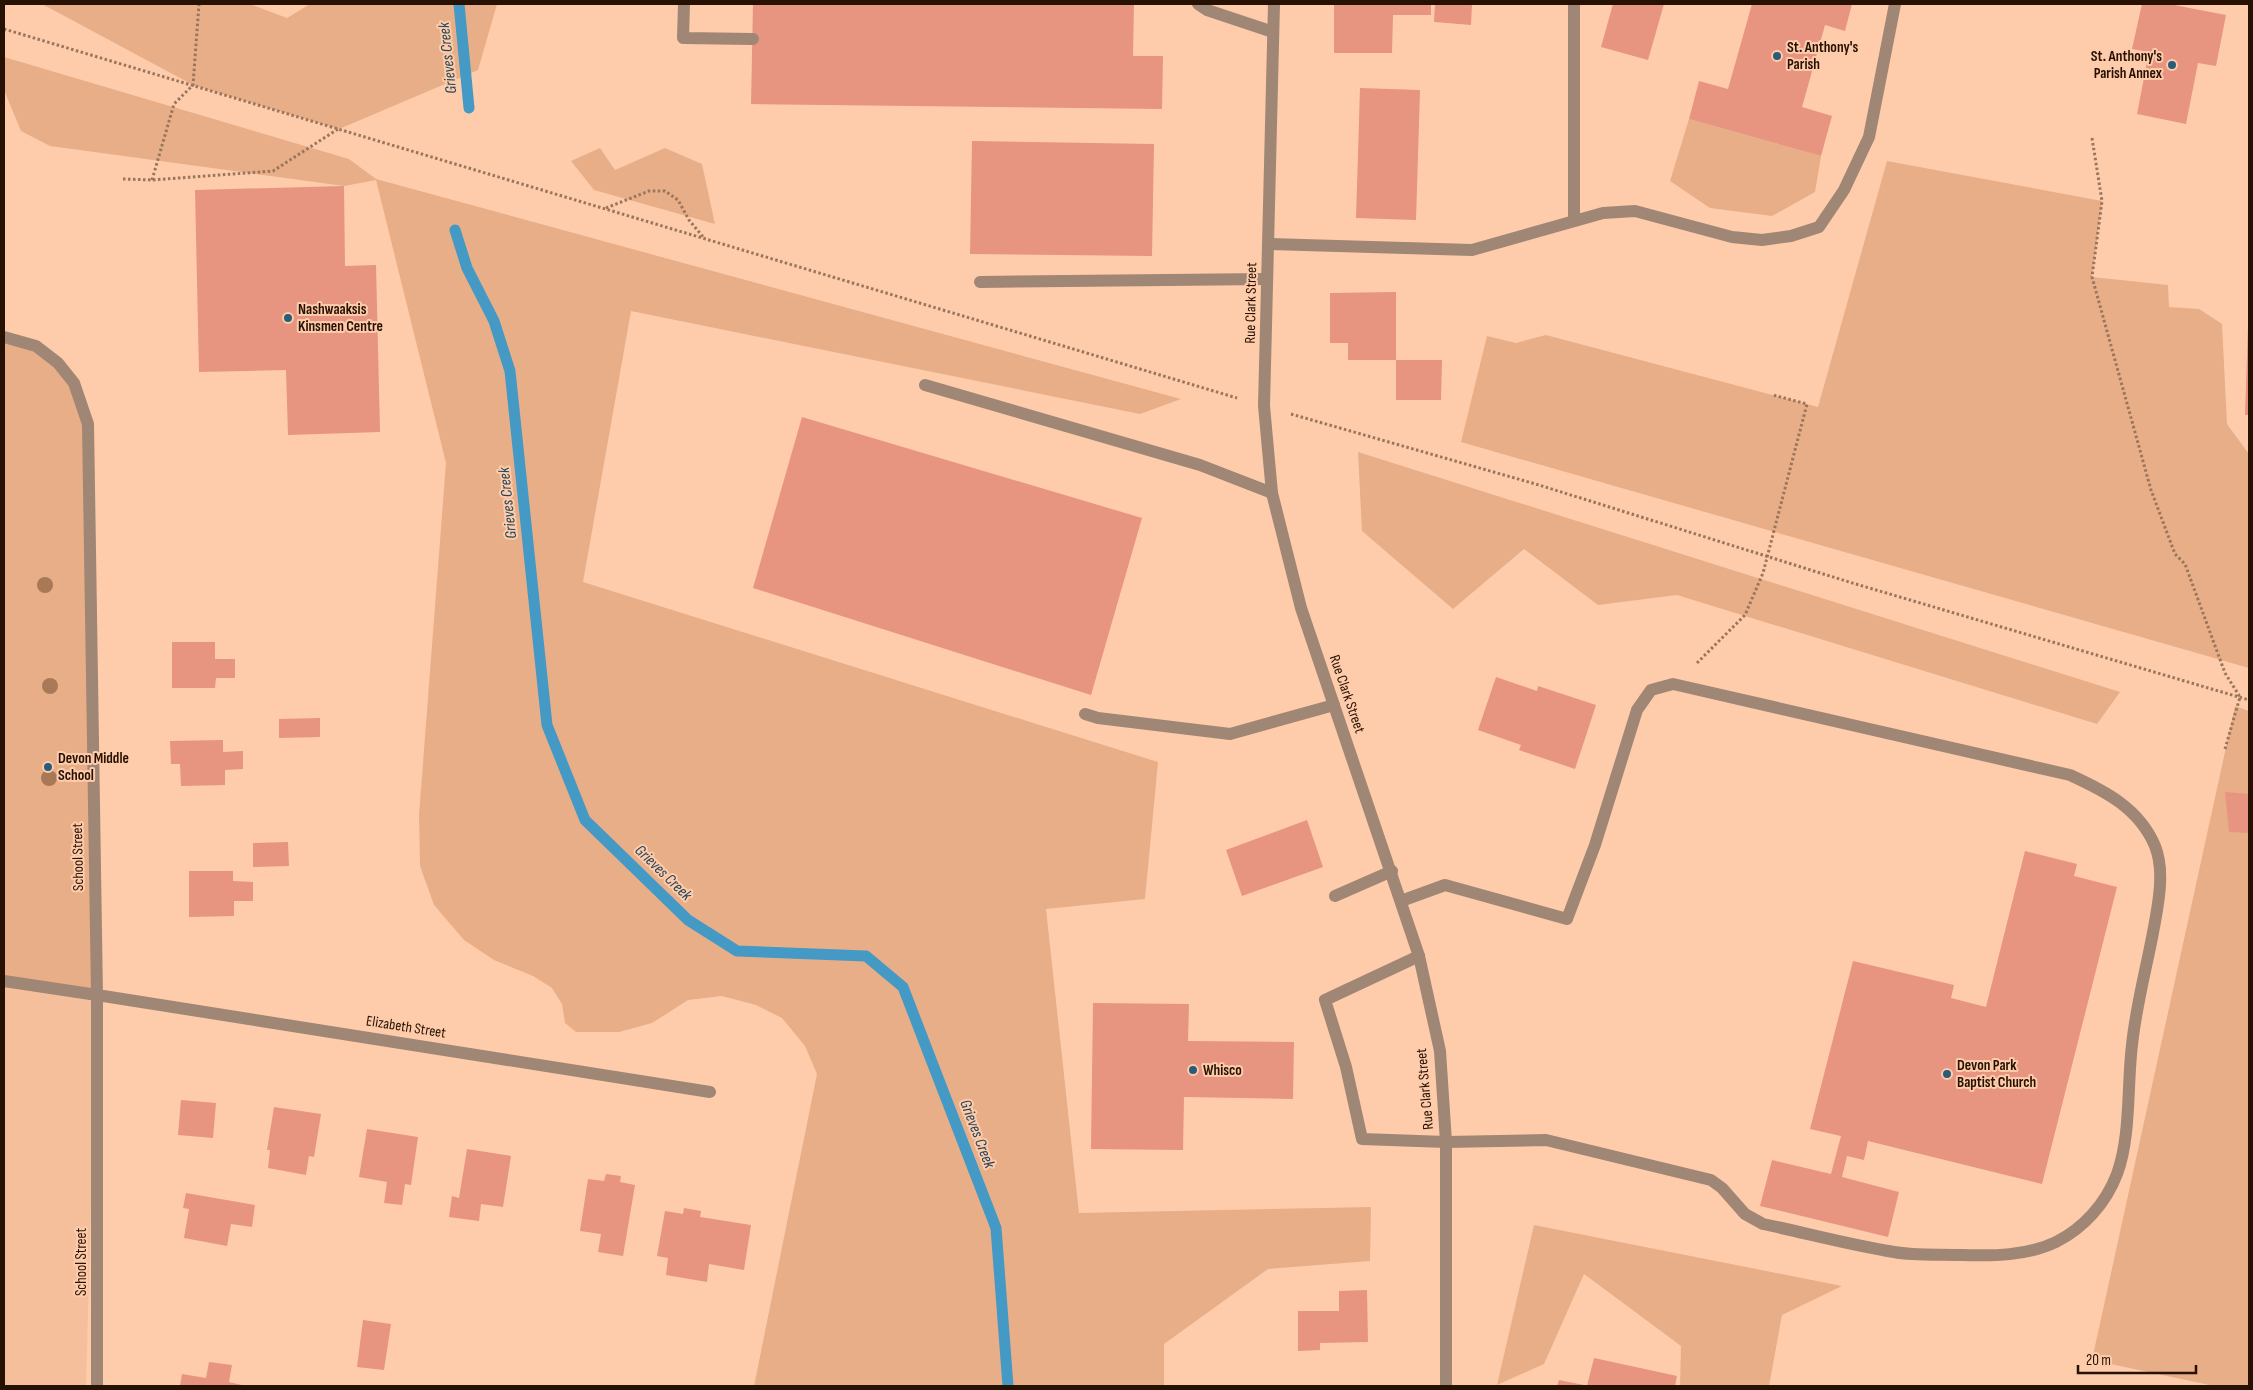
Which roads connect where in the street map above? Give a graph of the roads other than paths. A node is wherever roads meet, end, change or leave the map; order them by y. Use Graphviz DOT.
graph roads {
  1 [pos="684,4"];
  2 [pos="1198,4"];
  3 [pos="1274,4"];
  4 [pos="1574,4"];
  5 [pos="1895,4"];
  6 [pos="1274,32"];
  7 [pos="752,39"];
  8 [pos="1574,221"];
  9 [pos="1268,244"];
  10 [pos="1268,279"];
  11 [pos="980,282"];
  12 [pos="4,337"];
  13 [pos="925,385"];
  14 [pos="1272,493"];
  15 [pos="1334,705"];
  16 [pos="1085,714"];
  17 [pos="1392,871"];
  18 [pos="1335,896"];
  19 [pos="1401,901"];
  20 [pos="1419,956"];
  21 [pos="4,981"];
  22 [pos="96,995"];
  23 [pos="710,1092"];
  24 [pos="1446,1142"];
  25 [pos="97,1386"];
  26 [pos="1446,1386"];
  1 -- 7 [label="street"];
  2 -- 6 [label="street"];
  3 -- 6 [label="street, Rue Clark Street"];
  4 -- 8 [label="street"];
  5 -- 8 [label="street"];
  6 -- 9 [label="street, Rue Clark Street"];
  8 -- 9 [label="street"];
  9 -- 10 [label="street, Rue Clark Street"];
  10 -- 11 [label="street"];
  10 -- 14 [label="street, Rue Clark Street"];
  12 -- 22 [label="street, School Street"];
  13 -- 14 [label="street"];
  14 -- 15 [label="street, Rue Clark Street"];
  15 -- 16 [label="street"];
  15 -- 17 [label="street, Rue Clark Street"];
  17 -- 18 [label="street"];
  17 -- 19 [label="street, Rue Clark Street"];
  19 -- 20 [label="street, Rue Clark Street"];
  19 -- 24 [label="street"];
  20 -- 24 [label="street, Rue Clark Street"];
  20 -- 24 [label="street"];
  21 -- 22 [label="street, Elizabeth Street"];
  22 -- 23 [label="street, Elizabeth Street"];
  22 -- 25 [label="street, School Street"];
  24 -- 26 [label="street, Rue Clark Street"];
}
